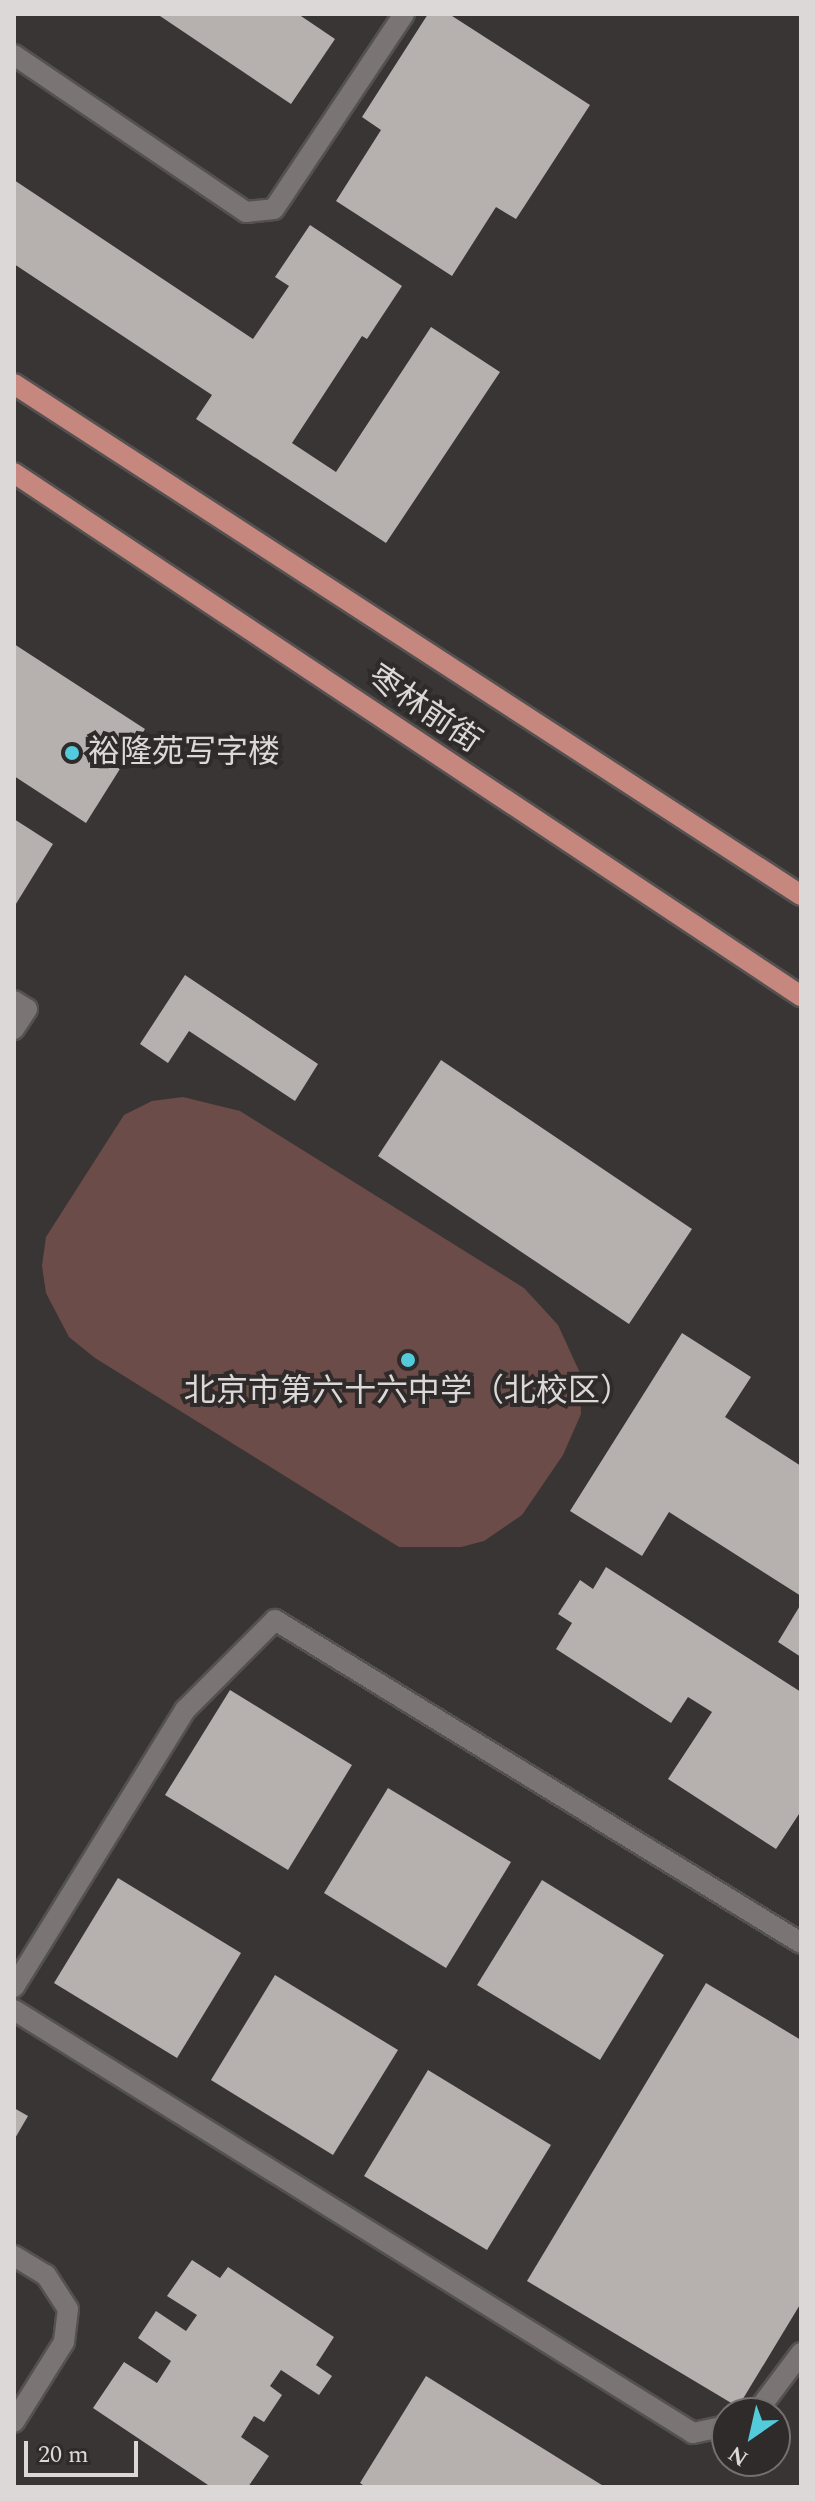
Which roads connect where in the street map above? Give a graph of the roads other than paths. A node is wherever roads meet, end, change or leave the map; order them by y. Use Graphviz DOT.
graph roads {
  1 [pos="404,14"];
  2 [pos="14,55"];
  3 [pos="14,384"];
  4 [pos="14,473"];
  5 [pos="801,895"];
  6 [pos="801,996"];
  7 [pos="14,1001"];
  8 [pos="14,1029"];
  9 [pos="801,1943"];
  10 [pos="14,1987"];
  11 [pos="14,2010"];
  12 [pos="14,2256"];
  13 [pos="801,2353"];
  14 [pos="768,2397"];
  15 [pos="14,2422"];
  16 [pos="711,2429"];
  1 -- 2 [label="street"];
  3 -- 5 [label="main road, 枣林前街"];
  4 -- 6 [label="main road, 枣林前街"];
  7 -- 8 [label="street"];
  9 -- 10 [label="street"];
  11 -- 16 [label="street"];
  12 -- 15 [label="street"];
  13 -- 14 [label="street"];
}
